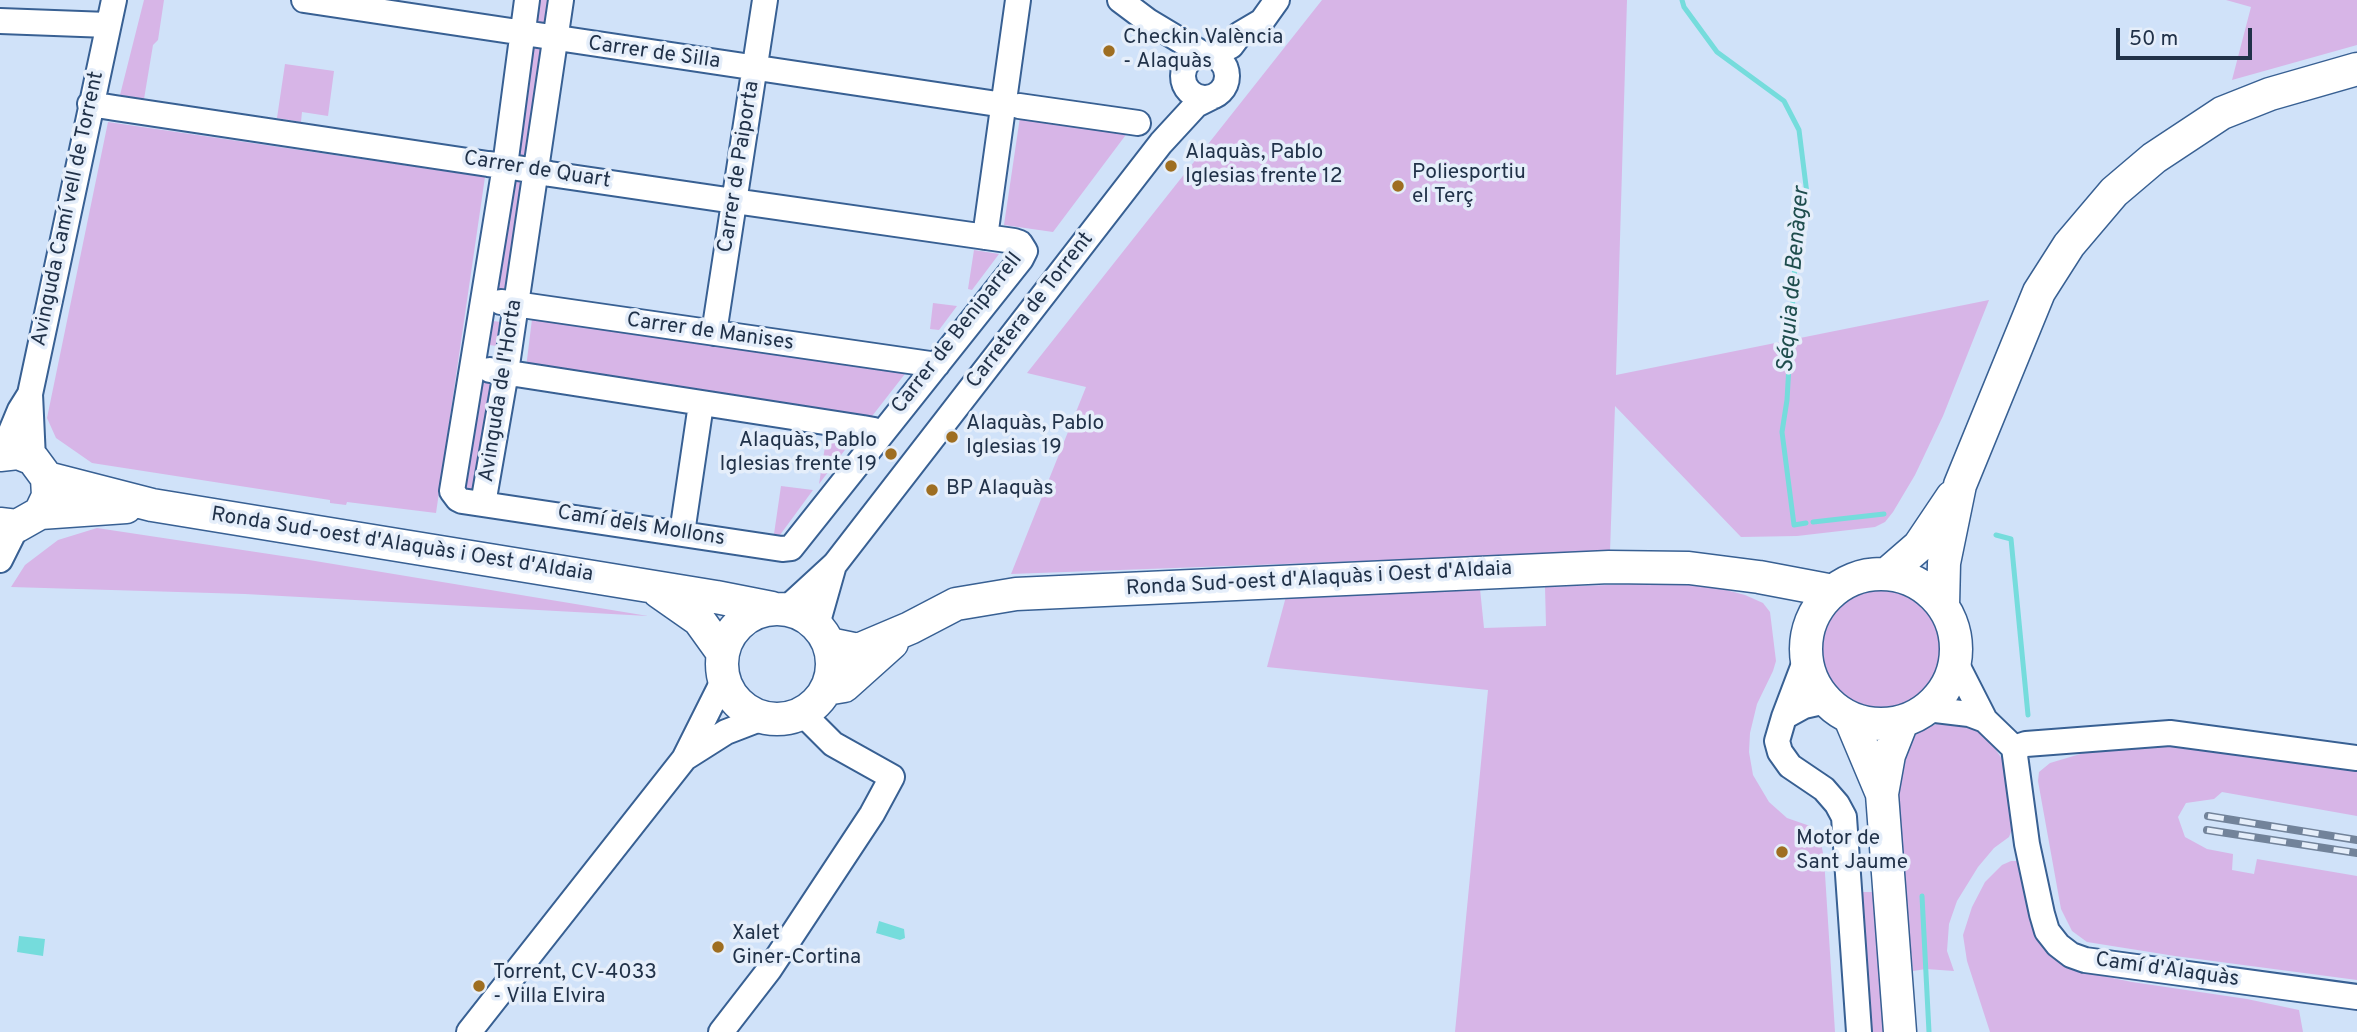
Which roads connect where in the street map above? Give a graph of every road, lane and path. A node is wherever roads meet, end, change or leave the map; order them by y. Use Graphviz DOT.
graph roads {
  1 [pos="114,0"];
  2 [pos="304,0"];
  3 [pos="527,0"];
  4 [pos="561,0"];
  5 [pos="765,0"];
  6 [pos="1120,0"];
  7 [pos="1277,0"];
  8 [pos="1018,1"];
  9 [pos="0,21"];
  10 [pos="1262,21"];
  11 [pos="108,25"];
  12 [pos="522,34"];
  13 [pos="556,39"];
  14 [pos="1201,58"];
  15 [pos="755,68"];
  16 [pos="2357,69"];
  17 [pos="1220,89"];
  18 [pos="1189,91"];
  19 [pos="90,104"];
  20 [pos="1012,105"];
  21 [pos="1138,123"];
  22 [pos="1178,127"];
  23 [pos="505,166"];
  24 [pos="536,171"];
  25 [pos="734,201"];
  26 [pos="985,237"];
  27 [pos="483,300"];
  28 [pos="516,304"];
  29 [pos="714,333"];
  30 [pos="937,365"];
  31 [pos="472,367"];
  32 [pos="506,372"];
  33 [pos="701,404"];
  34 [pos="17,406"];
  35 [pos="880,434"];
  36 [pos="1,454"];
  37 [pos="40,468"];
  38 [pos="1960,485"];
  39 [pos="483,504"];
  40 [pos="152,505"];
  41 [pos="19,521"];
  42 [pos="682,533"];
  43 [pos="796,543"];
  44 [pos="0,559"];
  45 [pos="835,564"];
  46 [pos="1889,572"];
  47 [pos="1734,574"];
  48 [pos="652,587"];
  49 [pos="1833,591"];
  50 [pos="1943,606"];
  51 [pos="779,609"];
  52 [pos="910,628"];
  53 [pos="823,635"];
  54 [pos="1807,647"];
  55 [pos="1956,663"];
  56 [pos="723,666"];
  57 [pos="826,689"];
  58 [pos="1838,710"];
  59 [pos="802,713"];
  60 [pos="1915,716"];
  61 [pos="1784,717"];
  62 [pos="765,718"];
  63 [pos="1985,720"];
  64 [pos="2014,748"];
  65 [pos="2357,758"];
  66 [pos="684,759"];
  67 [pos="1882,794"];
  68 [pos="2357,997"];
  69 [pos="469,1032"];
  70 [pos="721,1032"];
  71 [pos="1859,1032"];
  72 [pos="1900,1032"];
  1 -- 11 [label="street, Avinguda Camí vell de Torrent"];
  2 -- 12 [label="street, Carrer de Silla"];
  3 -- 12 [label="street, Avinguda de l'Horta"];
  4 -- 13 [label="street, Avinguda de l'Horta"];
  5 -- 15 [label="street, Carrer de Paiporta"];
  6 -- 14 [label="street"];
  7 -- 10 [label="street"];
  8 -- 20 [label="street, Carrer de Beniparrell"];
  9 -- 11 [label="street"];
  10 -- 14 [label="street"];
  10 -- 17 [label="street"];
  11 -- 19 [label="street, Avinguda Camí vell de Torrent"];
  12 -- 13 [label="street, Carrer de Silla"];
  12 -- 23 [label="street, Avinguda de l'Horta"];
  13 -- 15 [label="street, Carrer de Silla"];
  13 -- 24 [label="street, Avinguda de l'Horta"];
  14 -- 17 [label="street"];
  14 -- 18 [label="street"];
  15 -- 20 [label="street, Carrer de Silla"];
  15 -- 25 [label="street, Carrer de Paiporta"];
  16 -- 38 [label="main road"];
  17 -- 18 [label="street"];
  17 -- 22 [label="street, Carretera de Torrent"];
  18 -- 22 [label="street, Carretera de Torrent"];
  19 -- 23 [label="street, Carrer de Quart"];
  19 -- 34 [label="street, Avinguda Camí vell de Torrent"];
  20 -- 21 [label="street, Carrer de Silla"];
  20 -- 26 [label="street, Carrer de Beniparrell"];
  22 -- 45 [label="street, Carretera de Torrent"];
  23 -- 24 [label="street, Carrer de Quart"];
  23 -- 27 [label="street, Avinguda de l'Horta"];
  24 -- 25 [label="street, Carrer de Quart"];
  24 -- 28 [label="street, Avinguda de l'Horta"];
  25 -- 26 [label="street, Carrer de Quart"];
  25 -- 29 [label="street, Carrer de Paiporta"];
  26 -- 30 [label="street, Carrer de Beniparrell"];
  27 -- 28 [label="street, Carrer de Manises"];
  27 -- 31 [label="street, Avinguda de l'Horta"];
  28 -- 29 [label="street, Carrer de Manises"];
  28 -- 32 [label="street, Avinguda de l'Horta"];
  29 -- 30 [label="street, Carrer de Manises"];
  30 -- 35 [label="street, Carrer de Beniparrell"];
  31 -- 32 [label="street"];
  31 -- 39 [label="street, Avinguda de l'Horta"];
  32 -- 33 [label="street"];
  32 -- 39 [label="street, Avinguda de l'Horta"];
  33 -- 35 [label="street"];
  33 -- 42 [label="street"];
  34 -- 36 [label="street, Avinguda Camí vell de Torrent"];
  34 -- 37 [label="street, Avinguda Camí vell de Torrent"];
  35 -- 43 [label="street, Carrer de Beniparrell"];
  36 -- 37 [label="main road, Ronda Sud-oest d'Alaquàs i Oest d'Aldaia"];
  37 -- 40 [label="main road, Ronda Sud-oest d'Alaquàs i Oest d'Aldaia"];
  37 -- 41 [label="main road"];
  38 -- 46 [label="main road"];
  38 -- 50 [label="main road"];
  39 -- 42 [label="street, Camí dels Mollons"];
  40 -- 41 [label="main road, Ronda Sud-oest d'Alaquàs i Oest d'Aldaia"];
  40 -- 48 [label="main road, Ronda Sud-oest d'Alaquàs i Oest d'Aldaia"];
  41 -- 44 [label="street"];
  42 -- 43 [label="street, Camí dels Mollons"];
  45 -- 51 [label="street, Carretera de Torrent"];
  45 -- 53 [label="street, Carretera de Torrent"];
  46 -- 49 [label="main road"];
  46 -- 50 [label="main road"];
  47 -- 49 [label="main road, Ronda Sud-oest d'Alaquàs i Oest d'Aldaia"];
  47 -- 52 [label="main road, Ronda Sud-oest d'Alaquàs i Oest d'Aldaia"];
  47 -- 54 [label="main road, Ronda Sud-oest d'Alaquàs i Oest d'Aldaia"];
  48 -- 51 [label="main road, Ronda Sud-oest d'Alaquàs i Oest d'Aldaia"];
  48 -- 56 [label="main road, Ronda Sud-oest d'Alaquàs i Oest d'Aldaia"];
  49 -- 54 [label="main road"];
  50 -- 55 [label="main road"];
  51 -- 53 [label="main road"];
  51 -- 56 [label="main road"];
  52 -- 53 [label="main road, Ronda Sud-oest d'Alaquàs i Oest d'Aldaia"];
  52 -- 57 [label="main road, Ronda Sud-oest d'Alaquàs i Oest d'Aldaia"];
  53 -- 57 [label="main road"];
  54 -- 58 [label="main road"];
  54 -- 61 [label="street"];
  55 -- 60 [label="main road"];
  55 -- 63 [label="street"];
  56 -- 62 [label="main road"];
  56 -- 66 [label="street"];
  57 -- 59 [label="main road"];
  58 -- 60 [label="main road"];
  58 -- 61 [label="street"];
  58 -- 67 [label="main road"];
  59 -- 62 [label="main road"];
  59 -- 70 [label="street"];
  60 -- 63 [label="street"];
  60 -- 67 [label="main road"];
  61 -- 71 [label="street"];
  62 -- 66 [label="street"];
  63 -- 64 [label="street"];
  64 -- 65 [label="street"];
  64 -- 68 [label="street, Camí d'Alaquàs"];
  66 -- 69 [label="street"];
  67 -- 72 [label="main road"];
}
